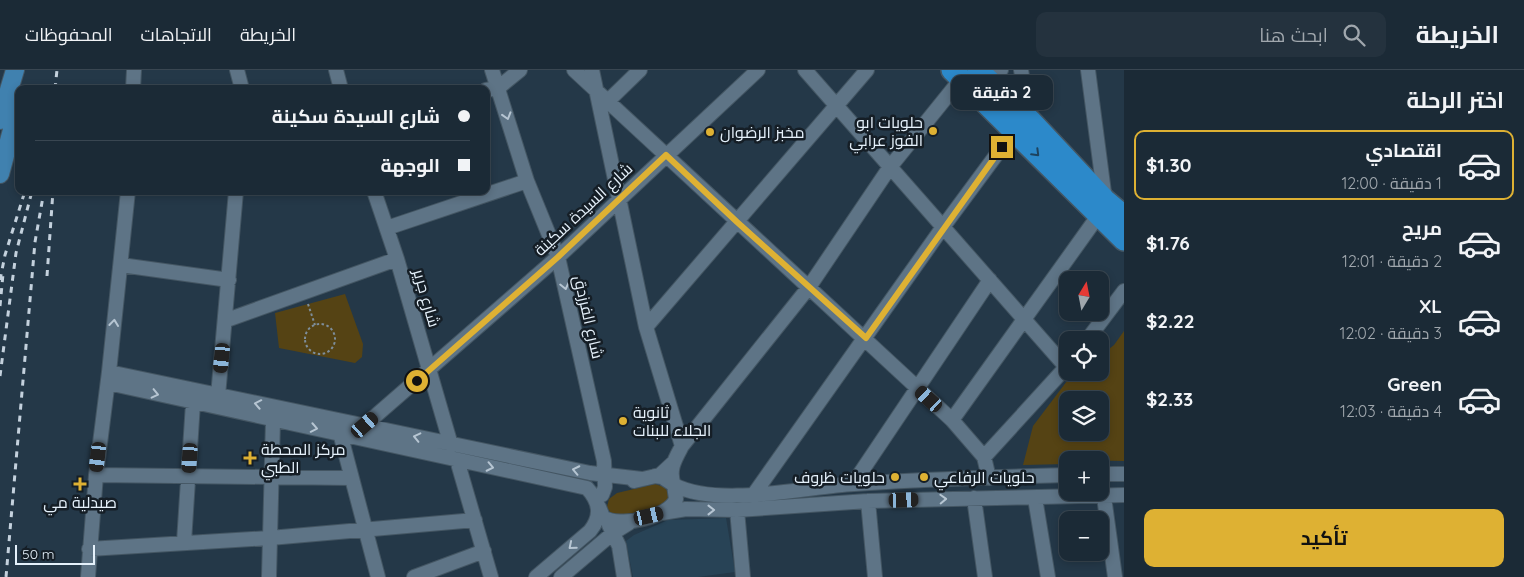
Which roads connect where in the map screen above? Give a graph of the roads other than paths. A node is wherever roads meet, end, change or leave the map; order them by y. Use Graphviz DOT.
graph roads {
  1 [pos="5,70"];
  2 [pos="15,70"];
  3 [pos="28,70"];
  4 [pos="134,70"];
  5 [pos="237,70"];
  6 [pos="336,70"];
  7 [pos="492,70"];
  8 [pos="520,70"];
  9 [pos="574,70"];
  10 [pos="592,70"];
  11 [pos="640,70"];
  12 [pos="758,70"];
  13 [pos="805,70"];
  14 [pos="867,70"];
  15 [pos="1021,70"];
  16 [pos="1088,70"];
  17 [pos="975,73"];
  18 [pos="16,85"];
  19 [pos="22,85"];
  20 [pos="133,85"];
  21 [pos="241,85"];
  22 [pos="340,85"];
  23 [pos="492,89"];
  24 [pos="596,89"];
  25 [pos="15,92"];
  26 [pos="15,99"];
  27 [pos="607,102"];
  28 [pos="15,105"];
  29 [pos="836,106"];
  30 [pos="0,120"];
  31 [pos="1022,126"];
  32 [pos="666,155"];
  33 [pos="890,167"];
  34 [pos="0,174"];
  35 [pos="527,181"];
  36 [pos="490,193"];
  37 [pos="128,195"];
  38 [pos="236,195"];
  39 [pos="375,195"];
  40 [pos="485,195"];
  41 [pos="619,200"];
  42 [pos="1102,208"];
  43 [pos="1124,216"];
  44 [pos="737,222"];
  45 [pos="943,227"];
  46 [pos="387,228"];
  47 [pos="1124,240"];
  48 [pos="558,257"];
  49 [pos="397,259"];
  50 [pos="121,265"];
  51 [pos="230,280"];
  52 [pos="990,280"];
  53 [pos="809,287"];
  54 [pos="1124,291"];
  55 [pos="1024,319"];
  56 [pos="227,320"];
  57 [pos="646,328"];
  58 [pos="1094,331"];
  59 [pos="866,338"];
  60 [pos="1059,357"];
  61 [pos="430,369"];
  62 [pos="1059,375"];
  63 [pos="109,378"];
  64 [pos="917,389"];
  65 [pos="218,396"];
  66 [pos="193,403"];
  67 [pos="273,420"];
  68 [pos="952,420"];
  69 [pos="365,425"];
  70 [pos="340,433"];
  71 [pos="451,445"];
  72 [pos="682,446"];
  73 [pos="984,457"];
  74 [pos="457,460"];
  75 [pos="604,461"];
  76 [pos="674,461"];
  77 [pos="1109,474"];
  78 [pos="1124,474"];
  79 [pos="96,475"];
  80 [pos="1059,475"];
  81 [pos="188,476"];
  82 [pos="605,476"];
  83 [pos="270,478"];
  84 [pos="350,478"];
  85 [pos="648,478"];
  86 [pos="989,478"];
  87 [pos="624,479"];
  88 [pos="853,484"];
  89 [pos="674,485"];
  90 [pos="754,494"];
  91 [pos="602,495"];
  92 [pos="1124,495"];
  93 [pos="1109,496"];
  94 [pos="1059,497"];
  95 [pos="974,498"];
  96 [pos="1035,498"];
  97 [pos="868,501"];
  98 [pos="1105,501"];
  99 [pos="737,510"];
  100 [pos="601,513"];
  101 [pos="662,513"];
  102 [pos="475,520"];
  103 [pos="633,521"];
  104 [pos="364,530"];
  105 [pos="270,538"];
  106 [pos="616,539"];
  107 [pos="184,542"];
  108 [pos="88,549"];
  109 [pos="484,551"];
  110 [pos="88,577"];
  111 [pos="269,577"];
  112 [pos="378,577"];
  113 [pos="414,577"];
  114 [pos="491,577"];
  115 [pos="536,577"];
  116 [pos="562,577"];
  117 [pos="624,577"];
  118 [pos="743,577"];
  119 [pos="875,577"];
  120 [pos="985,577"];
  121 [pos="1048,577"];
  122 [pos="1115,577"];
  1 -- 25 [label="street"];
  2 -- 18 [label="main road"];
  3 -- 19 [label="main road"];
  4 -- 20 [label="street"];
  5 -- 21 [label="street"];
  6 -- 22 [label="street"];
  7 -- 23 [label="street, شارع الفرزدق"];
  8 -- 23 [label="street"];
  9 -- 24 [label="street"];
  10 -- 24 [label="street"];
  11 -- 27 [label="street"];
  12 -- 32 [label="street, شارع السيدة سكينة"];
  13 -- 29 [label="street"];
  14 -- 29 [label="street"];
  15 -- 31 [label="street"];
  16 -- 42 [label="street"];
  17 -- 31 [label="highway"];
  17 -- 33 [label="street"];
  23 -- 35 [label="street, شارع الفرزدق, one-way"];
  24 -- 27 [label="street"];
  24 -- 41 [label="street"];
  26 -- 30 [label="main road"];
  27 -- 32 [label="street"];
  28 -- 34 [label="main road"];
  29 -- 33 [label="street"];
  29 -- 44 [label="street"];
  31 -- 42 [label="highway"];
  31 -- 45 [label="street"];
  32 -- 41 [label="street, شارع السيدة سكينة"];
  32 -- 44 [label="street"];
  33 -- 45 [label="street"];
  33 -- 53 [label="street"];
  35 -- 36 [label="street"];
  35 -- 48 [label="street, شارع الفرزدق"];
  37 -- 50 [label="street"];
  38 -- 51 [label="street"];
  39 -- 46 [label="street, شارع جرير"];
  40 -- 46 [label="street"];
  41 -- 48 [label="street, شارع السيدة سكينة"];
  41 -- 57 [label="street"];
  42 -- 43 [label="highway"];
  42 -- 47 [label="highway"];
  42 -- 55 [label="street"];
  44 -- 53 [label="street"];
  44 -- 57 [label="street"];
  45 -- 52 [label="street"];
  45 -- 59 [label="street"];
  46 -- 49 [label="street, شارع جرير"];
  48 -- 61 [label="street, شارع السيدة سكينة"];
  48 -- 75 [label="street, شارع الفرزدق, one-way"];
  49 -- 56 [label="street"];
  49 -- 61 [label="street, شارع جرير"];
  50 -- 51 [label="street"];
  63 -- 50 [label="street, one-way"];
  51 -- 56 [label="street"];
  52 -- 55 [label="street"];
  52 -- 64 [label="street"];
  53 -- 59 [label="street"];
  53 -- 72 [label="street"];
  54 -- 58 [label="street"];
  55 -- 60 [label="street"];
  55 -- 68 [label="street"];
  56 -- 65 [label="street"];
  57 -- 72 [label="street"];
  59 -- 64 [label="street"];
  59 -- 90 [label="street"];
  61 -- 69 [label="street, شارع السيدة سكينة"];
  61 -- 71 [label="street, شارع جرير"];
  62 -- 73 [label="street"];
  63 -- 65 [label="street"];
  63 -- 66 [label="street, one-way"];
  63 -- 79 [label="street"];
  64 -- 68 [label="street"];
  64 -- 88 [label="street"];
  69 -- 65 [label="street, one-way"];
  66 -- 67 [label="street"];
  66 -- 81 [label="street"];
  67 -- 70 [label="street, one-way"];
  67 -- 83 [label="street"];
  68 -- 73 [label="street"];
  71 -- 69 [label="street, one-way"];
  70 -- 74 [label="street"];
  70 -- 84 [label="street"];
  82 -- 71 [label="street, one-way"];
  72 -- 76 [label="street"];
  73 -- 86 [label="street"];
  74 -- 100 [label="street, one-way"];
  74 -- 102 [label="street"];
  75 -- 82 [label="street, شارع الفرزدق"];
  75 -- 87 [label="street"];
  76 -- 85 [label="street"];
  76 -- 89 [label="street"];
  77 -- 78 [label="street"];
  79 -- 81 [label="street"];
  79 -- 108 [label="street"];
  80 -- 86 [label="street"];
  81 -- 83 [label="street"];
  81 -- 107 [label="street"];
  82 -- 87 [label="street"];
  82 -- 91 [label="street, شارع الفرزدق"];
  83 -- 84 [label="street"];
  83 -- 105 [label="street"];
  84 -- 104 [label="street"];
  85 -- 87 [label="street"];
  85 -- 89 [label="street"];
  85 -- 91 [label="street"];
  86 -- 88 [label="street"];
  88 -- 90 [label="street"];
  89 -- 90 [label="street"];
  89 -- 101 [label="street"];
  91 -- 100 [label="street, شارع الفرزدق"];
  92 -- 93 [label="street"];
  94 -- 96 [label="street"];
  95 -- 96 [label="street"];
  97 -- 95 [label="street, one-way"];
  95 -- 120 [label="street"];
  96 -- 121 [label="street"];
  97 -- 99 [label="street"];
  97 -- 119 [label="street"];
  98 -- 122 [label="street"];
  101 -- 99 [label="street, one-way"];
  99 -- 118 [label="street"];
  100 -- 103 [label="street"];
  100 -- 106 [label="street"];
  100 -- 115 [label="street, شارع الفرزدق, one-way"];
  101 -- 103 [label="street"];
  102 -- 104 [label="street"];
  102 -- 109 [label="street"];
  103 -- 106 [label="street"];
  104 -- 105 [label="street"];
  104 -- 112 [label="street"];
  105 -- 107 [label="street"];
  105 -- 111 [label="street"];
  106 -- 116 [label="street"];
  106 -- 117 [label="street"];
  107 -- 108 [label="street"];
  108 -- 110 [label="street"];
  109 -- 113 [label="street"];
  109 -- 114 [label="street"];
}
